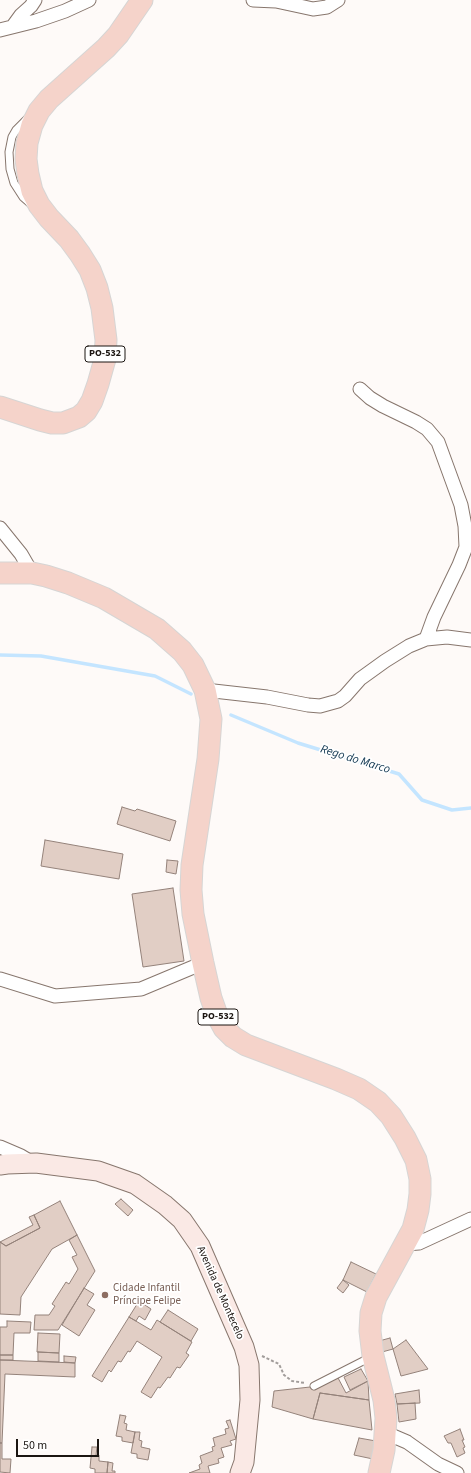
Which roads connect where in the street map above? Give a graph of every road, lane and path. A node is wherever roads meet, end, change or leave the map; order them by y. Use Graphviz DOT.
graph roads {
  1 [pos="35,0"];
  2 [pos="90,0"];
  3 [pos="142,0"];
  4 [pos="253,0"];
  5 [pos="338,0"];
  6 [pos="13,26"];
  7 [pos="0,30"];
  8 [pos="360,389"];
  9 [pos="0,407"];
  10 [pos="0,528"];
  11 [pos="468,551"];
  12 [pos="0,573"];
  13 [pos="32,573"];
  14 [pos="426,639"];
  15 [pos="471,640"];
  16 [pos="205,690"];
  17 [pos="203,963"];
  18 [pos="0,979"];
  19 [pos="0,1147"];
  20 [pos="26,1164"];
  21 [pos="0,1165"];
  22 [pos="0,1180"];
  23 [pos="471,1219"];
  24 [pos="406,1244"];
  25 [pos="244,1347"];
  26 [pos="373,1356"];
  27 [pos="314,1386"];
  28 [pos="386,1433"];
  29 [pos="240,1473"];
  30 [pos="379,1473"];
  31 [pos="457,1473"];
  1 -- 6 [label="street"];
  2 -- 6 [label="street"];
  3 -- 9 [label="main road, PO-532"];
  4 -- 5 [label="street"];
  6 -- 7 [label="street"];
  8 -- 11 [label="street"];
  10 -- 13 [label="street"];
  11 -- 14 [label="street"];
  12 -- 13 [label="main road, PO-532"];
  13 -- 16 [label="main road, PO-532"];
  14 -- 15 [label="street"];
  14 -- 16 [label="street"];
  16 -- 17 [label="main road, PO-532"];
  17 -- 18 [label="street"];
  17 -- 24 [label="main road, PO-532"];
  19 -- 20 [label="street"];
  20 -- 21 [label="street, Avenida de Montecelo"];
  20 -- 22 [label="street"];
  20 -- 25 [label="street, Avenida de Montecelo"];
  23 -- 24 [label="street"];
  24 -- 26 [label="main road, PO-532"];
  25 -- 27 [label="path"];
  25 -- 29 [label="street, Avenida de Montecelo"];
  26 -- 27 [label="lane"];
  26 -- 28 [label="main road, PO-532"];
  28 -- 30 [label="main road, PO-532"];
  28 -- 31 [label="street"];
}
